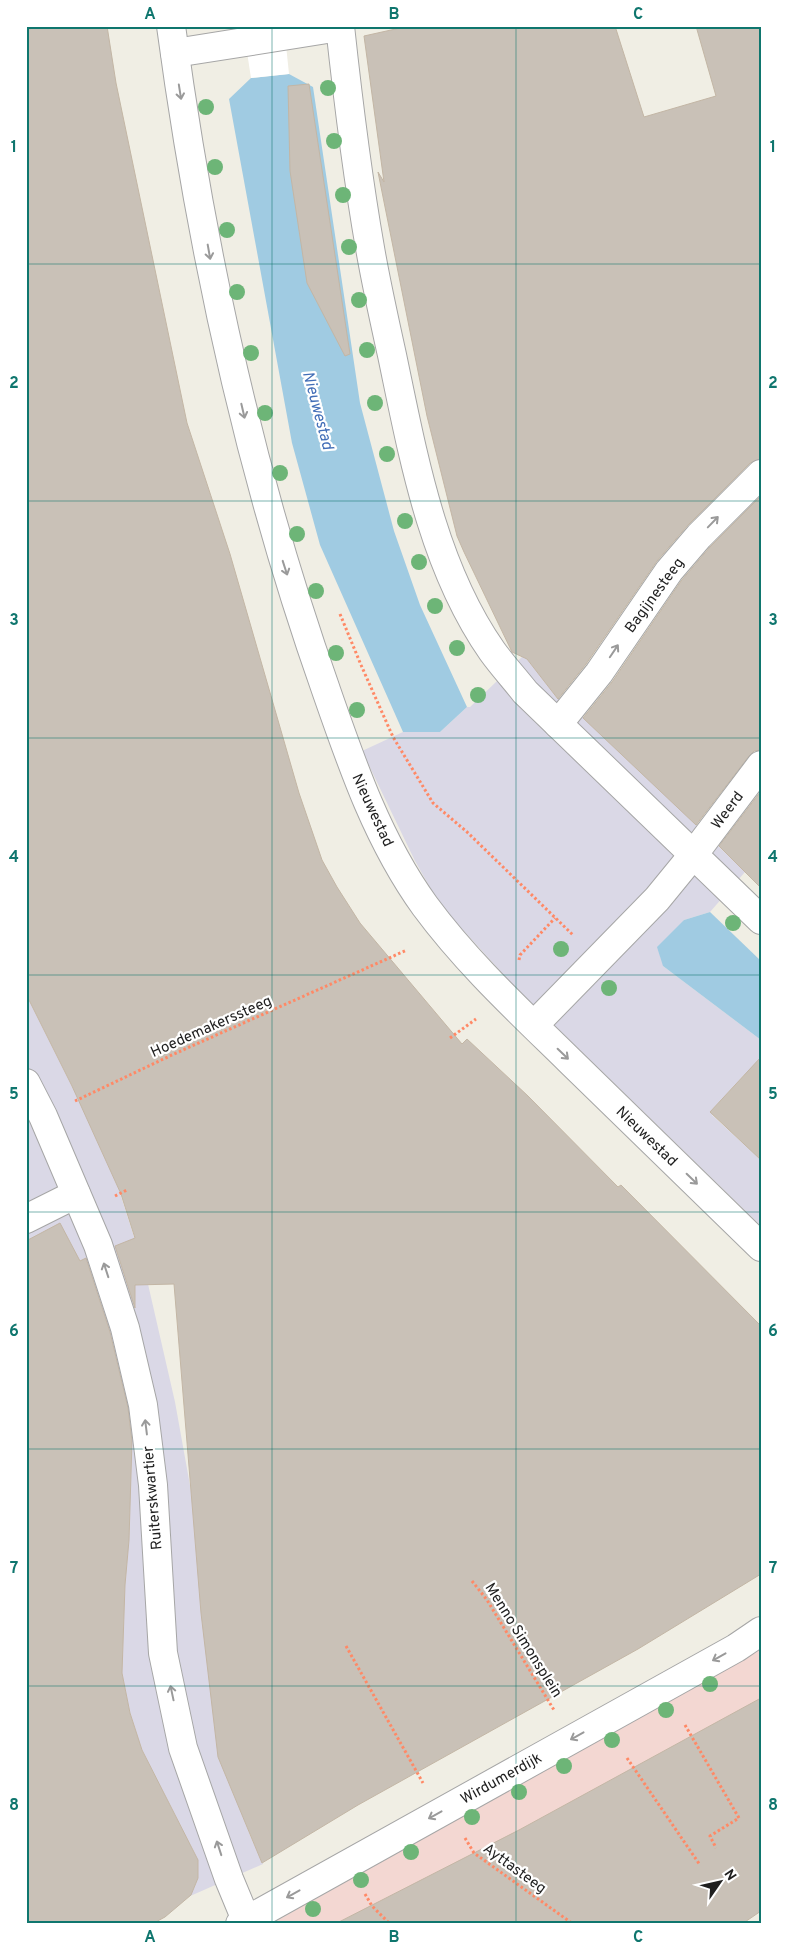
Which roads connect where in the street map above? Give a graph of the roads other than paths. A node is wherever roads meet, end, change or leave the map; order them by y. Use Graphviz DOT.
graph roads {
  1 [pos="171,26"];
  2 [pos="334,26"];
  3 [pos="340,26"];
  4 [pos="174,53"];
  5 [pos="761,474"];
  6 [pos="558,724"];
  7 [pos="761,765"];
  8 [pos="693,855"];
  9 [pos="761,920"];
  10 [pos="539,1020"];
  11 [pos="26,1083"];
  12 [pos="76,1194"];
  13 [pos="26,1219"];
  14 [pos="761,1247"];
  15 [pos="761,1631"];
  16 [pos="243,1922"];
  1 -- 4 [label="street, Nieuwestad"];
  2 -- 4 [label="street"];
  3 -- 6 [label="street"];
  4 -- 10 [label="street, Nieuwestad, one-way"];
  6 -- 5 [label="street, Bagijnesteeg, one-way"];
  6 -- 8 [label="street"];
  7 -- 8 [label="street, Weerd"];
  8 -- 9 [label="street"];
  8 -- 10 [label="street"];
  10 -- 14 [label="street, Nieuwestad, one-way"];
  11 -- 12 [label="street, Ruiterskwartier"];
  12 -- 13 [label="street"];
  16 -- 12 [label="street, Ruiterskwartier, one-way"];
  15 -- 16 [label="street, Wirdumerdijk, one-way"];
}
